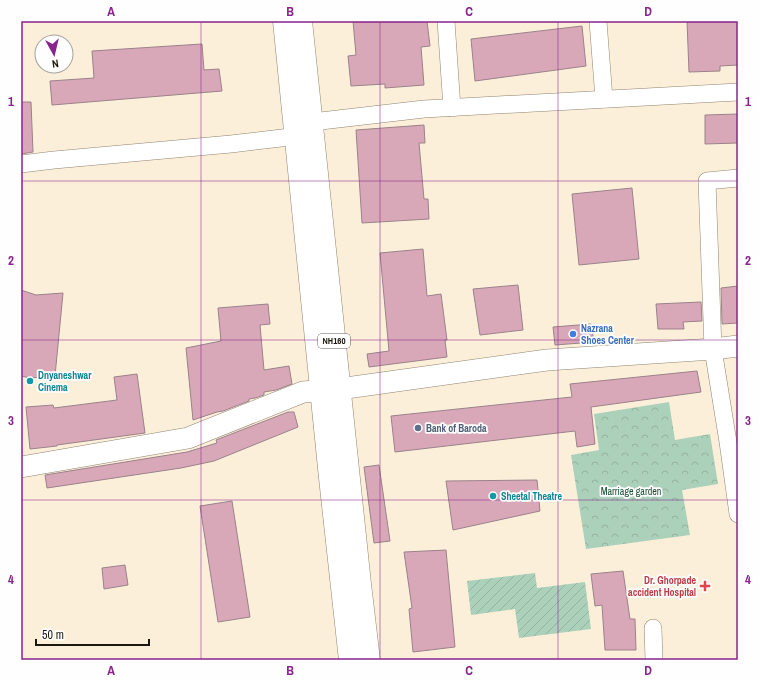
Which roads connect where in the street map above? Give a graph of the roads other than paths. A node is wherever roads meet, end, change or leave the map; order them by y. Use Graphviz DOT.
graph roads {
  1 [pos="284,21"];
  2 [pos="301,21"];
  3 [pos="446,21"];
  4 [pos="598,21"];
  5 [pos="738,92"];
  6 [pos="604,100"];
  7 [pos="452,108"];
  8 [pos="306,131"];
  9 [pos="21,164"];
  10 [pos="738,178"];
  11 [pos="738,346"];
  12 [pos="713,349"];
  13 [pos="330,390"];
  14 [pos="733,441"];
  15 [pos="21,467"];
  16 [pos="738,514"];
  17 [pos="653,628"];
  18 [pos="350,660"];
  19 [pos="369,660"];
  20 [pos="654,660"];
  1 -- 8 [label="highway, NH160"];
  2 -- 8 [label="highway, NH160"];
  3 -- 7 [label="street"];
  4 -- 6 [label="street"];
  5 -- 6 [label="street"];
  6 -- 7 [label="street"];
  7 -- 8 [label="street"];
  8 -- 9 [label="street"];
  8 -- 13 [label="highway, NH160"];
  10 -- 12 [label="street"];
  11 -- 12 [label="main road"];
  12 -- 13 [label="main road"];
  12 -- 14 [label="street"];
  13 -- 15 [label="main road"];
  13 -- 18 [label="highway, NH160"];
  13 -- 19 [label="highway, NH160"];
  14 -- 16 [label="street"];
  17 -- 20 [label="street"];
}
